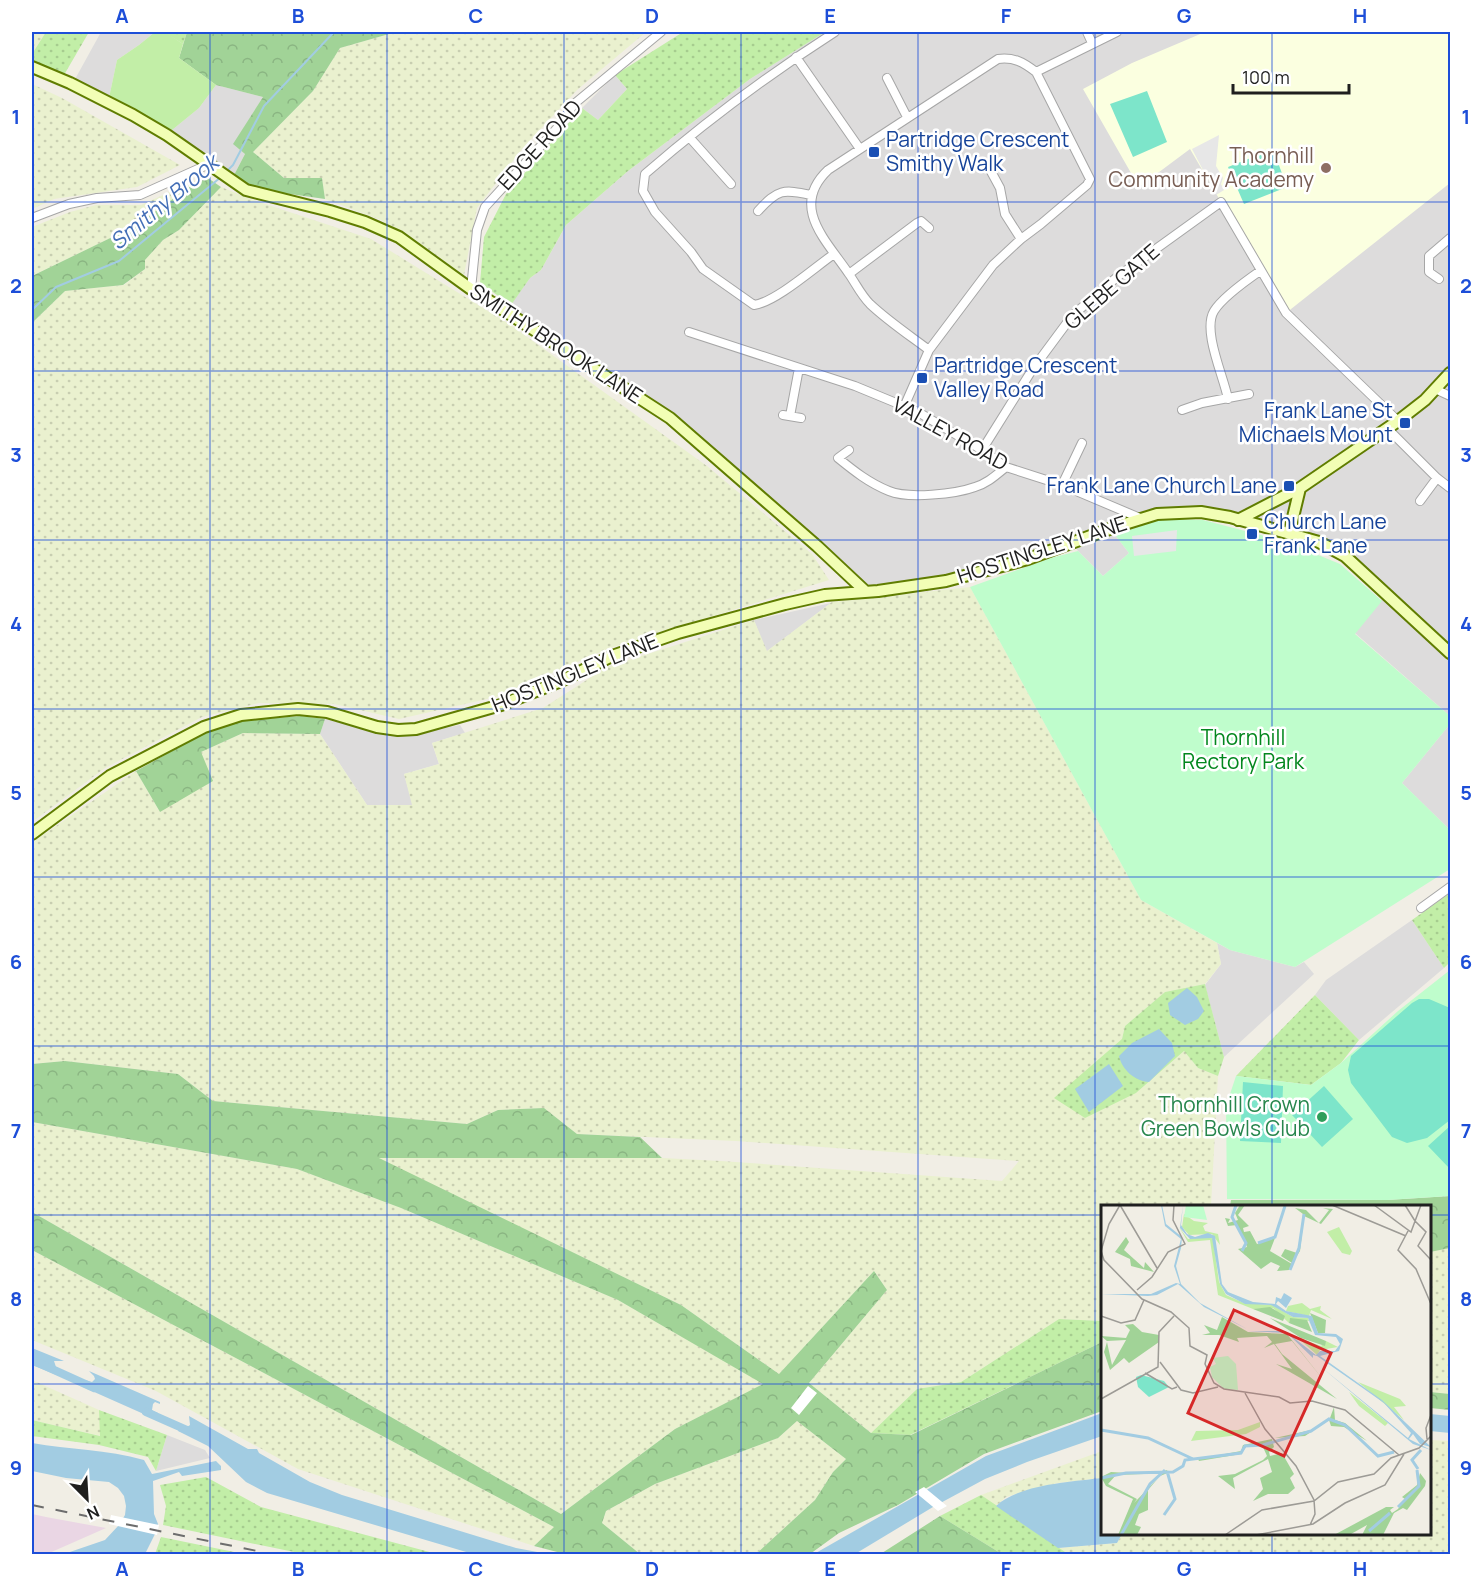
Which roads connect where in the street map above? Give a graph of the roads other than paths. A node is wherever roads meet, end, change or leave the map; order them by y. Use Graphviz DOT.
graph roads {
  1 [pos="661,32"];
  2 [pos="835,32"];
  3 [pos="1087,32"];
  4 [pos="1117,32"];
  5 [pos="1092,43"];
  6 [pos="796,57"];
  7 [pos="32,67"];
  8 [pos="1036,72"];
  9 [pos="887,78"];
  10 [pos="907,117"];
  11 [pos="690,138"];
  12 [pos="860,149"];
  13 [pos="970,164"];
  14 [pos="207,165"];
  15 [pos="731,184"];
  16 [pos="812,195"];
  17 [pos="758,211"];
  18 [pos="32,218"];
  19 [pos="929,228"];
  20 [pos="1450,238"];
  21 [pos="1021,239"];
  22 [pos="834,254"];
  23 [pos="1260,271"];
  24 [pos="849,274"];
  25 [pos="1439,279"];
  26 [pos="471,289"];
  27 [pos="689,332"];
  28 [pos="928,350"];
  29 [pos="799,368"];
  30 [pos="1450,374"];
  31 [pos="1435,389"];
  32 [pos="1249,394"];
  33 [pos="1450,396"];
  34 [pos="1228,399"];
  35 [pos="904,407"];
  36 [pos="1182,410"];
  37 [pos="801,418"];
  38 [pos="1398,422"];
  39 [pos="1387,428"];
  40 [pos="1082,443"];
  41 [pos="849,450"];
  42 [pos="982,450"];
  43 [pos="1006,467"];
  44 [pos="1437,478"];
  45 [pos="1062,485"];
  46 [pos="1300,488"];
  47 [pos="1450,488"];
  48 [pos="1420,501"];
  49 [pos="1140,518"];
  50 [pos="1234,519"];
  51 [pos="1289,534"];
  52 [pos="865,591"];
  53 [pos="1450,653"];
  54 [pos="32,834"];
  55 [pos="1450,887"];
  56 [pos="1421,908"];
  1 -- 26 [label="street, EDGE ROAD"];
  2 -- 6 [label="street"];
  3 -- 5 [label="street"];
  4 -- 5 [label="street"];
  5 -- 8 [label="street"];
  6 -- 11 [label="street"];
  6 -- 12 [label="street"];
  7 -- 14 [label="main road, SMITHY BROOK LANE"];
  8 -- 10 [label="street"];
  8 -- 21 [label="street"];
  9 -- 10 [label="street"];
  10 -- 12 [label="street"];
  11 -- 15 [label="street"];
  11 -- 22 [label="street"];
  12 -- 16 [label="street"];
  13 -- 21 [label="street"];
  14 -- 18 [label="street"];
  14 -- 26 [label="main road, SMITHY BROOK LANE"];
  16 -- 17 [label="street"];
  16 -- 22 [label="street"];
  19 -- 24 [label="street"];
  20 -- 25 [label="street"];
  21 -- 28 [label="street"];
  22 -- 24 [label="street"];
  23 -- 34 [label="street"];
  23 -- 38 [label="street"];
  23 -- 42 [label="street, GLEBE GATE"];
  24 -- 28 [label="street"];
  26 -- 52 [label="main road, SMITHY BROOK LANE"];
  27 -- 29 [label="street, VALLEY ROAD"];
  28 -- 35 [label="street"];
  29 -- 35 [label="street, VALLEY ROAD"];
  29 -- 37 [label="street"];
  30 -- 31 [label="main road"];
  31 -- 33 [label="street"];
  31 -- 38 [label="main road"];
  32 -- 34 [label="street"];
  34 -- 36 [label="street"];
  35 -- 42 [label="street, VALLEY ROAD"];
  38 -- 39 [label="main road"];
  39 -- 44 [label="street"];
  39 -- 46 [label="main road"];
  40 -- 45 [label="street"];
  41 -- 43 [label="street"];
  42 -- 43 [label="street, VALLEY ROAD"];
  43 -- 45 [label="street, VALLEY ROAD"];
  44 -- 47 [label="street"];
  44 -- 48 [label="street"];
  45 -- 49 [label="street, VALLEY ROAD"];
  46 -- 50 [label="main road"];
  46 -- 51 [label="main road"];
  49 -- 50 [label="main road, HOSTINGLEY LANE"];
  49 -- 52 [label="main road, HOSTINGLEY LANE"];
  50 -- 51 [label="main road, HOSTINGLEY LANE"];
  51 -- 53 [label="main road, HOSTINGLEY LANE"];
  52 -- 54 [label="main road, HOSTINGLEY LANE"];
  55 -- 56 [label="street"];
}
